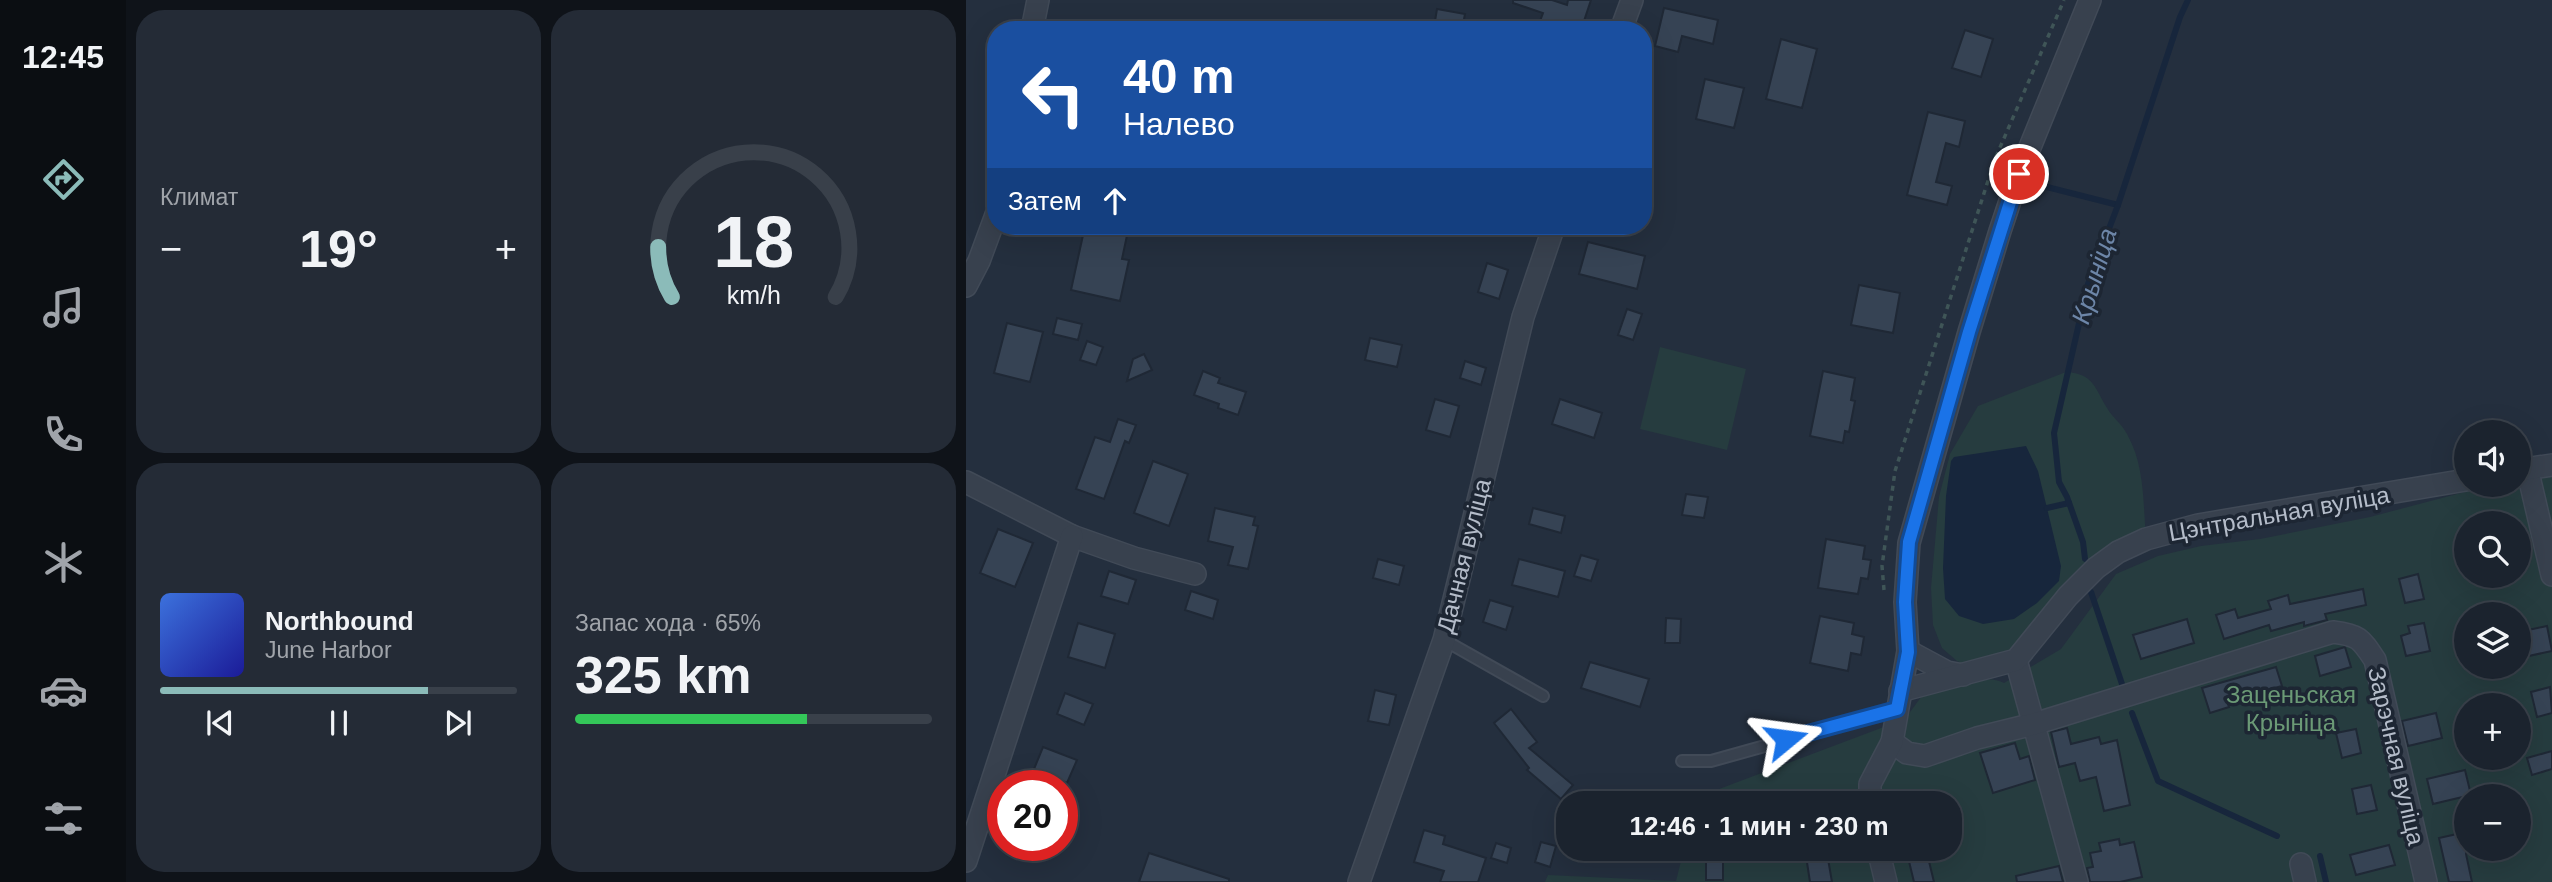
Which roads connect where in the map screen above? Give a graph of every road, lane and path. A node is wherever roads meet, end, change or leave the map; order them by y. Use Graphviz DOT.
graph roads {
  1 [pos="1038,0"];
  2 [pos="1632,0"];
  3 [pos="2090,0"];
  4 [pos="1034,21"];
  5 [pos="1624,21"];
  6 [pos="989,235"];
  7 [pos="1551,235"];
  8 [pos="966,286"];
  9 [pos="2552,465"];
  10 [pos="2531,468"];
  11 [pos="966,482"];
  12 [pos="2454,482"];
  13 [pos="2531,497"];
  14 [pos="1072,536"];
  15 [pos="1195,574"];
  16 [pos="2552,575"];
  17 [pos="1444,640"];
  18 [pos="1908,652"];
  19 [pos="2016,660"];
  20 [pos="1963,675"];
  21 [pos="1543,696"];
  22 [pos="1899,700"];
  23 [pos="2034,724"];
  24 [pos="1892,742"];
  25 [pos="1682,761"];
  26 [pos="1870,791"];
  27 [pos="966,861"];
  28 [pos="1881,861"];
  29 [pos="1359,882"];
  30 [pos="1886,882"];
  31 [pos="2077,882"];
  32 [pos="2426,882"];
  1 -- 4 [label="street"];
  2 -- 5 [label="street"];
  3 -- 18 [label="street"];
  6 -- 8 [label="street"];
  7 -- 17 [label="street, Дачная вуліца"];
  9 -- 10 [label="street"];
  11 -- 14 [label="street"];
  12 -- 19 [label="street, Цэнтральная вуліца"];
  13 -- 16 [label="street"];
  14 -- 15 [label="street"];
  14 -- 27 [label="street"];
  17 -- 21 [label="lane"];
  17 -- 29 [label="street, Дачная вуліца"];
  18 -- 20 [label="street"];
  18 -- 22 [label="street"];
  19 -- 20 [label="street"];
  19 -- 23 [label="street"];
  20 -- 22 [label="street"];
  22 -- 24 [label="street"];
  22 -- 25 [label="lane"];
  23 -- 24 [label="street"];
  23 -- 31 [label="street"];
  23 -- 32 [label="street, Зарэчная вуліца"];
  24 -- 26 [label="street"];
  28 -- 30 [label="street"];
}
